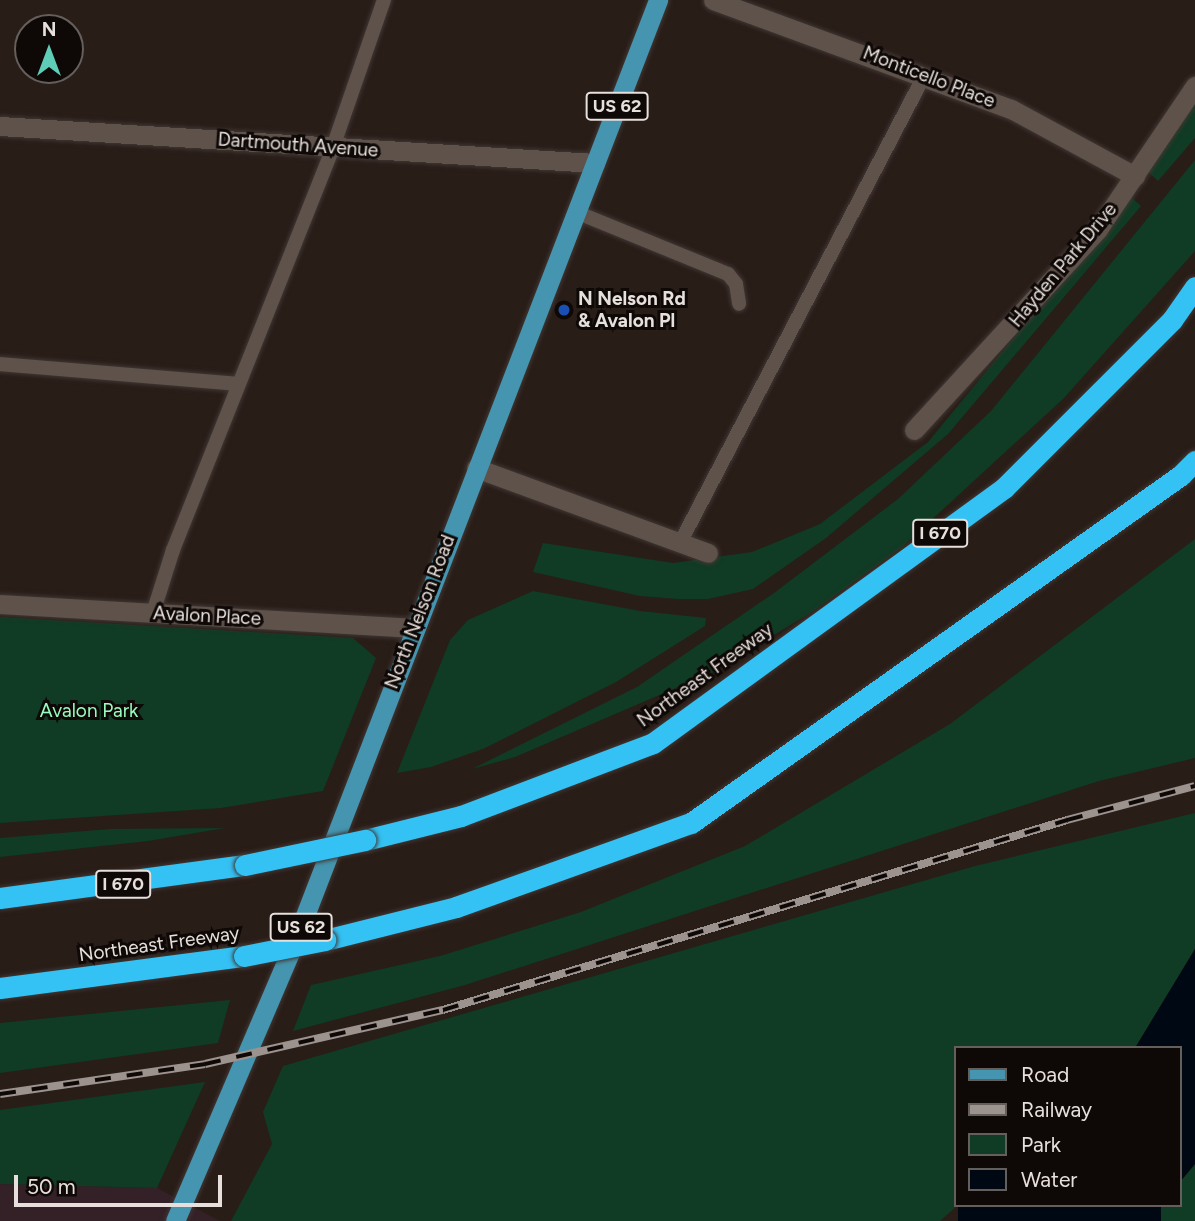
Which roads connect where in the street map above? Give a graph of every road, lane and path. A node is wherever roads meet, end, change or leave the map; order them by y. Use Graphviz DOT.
graph roads {
  1 [pos="384,0"];
  2 [pos="657,0"];
  3 [pos="713,0"];
  4 [pos="924,76"];
  5 [pos="1195,86"];
  6 [pos="0,126"];
  7 [pos="333,147"];
  8 [pos="595,163"];
  9 [pos="1135,176"];
  10 [pos="576,212"];
  11 [pos="1195,287"];
  12 [pos="739,304"];
  13 [pos="0,364"];
  14 [pos="238,384"];
  15 [pos="914,430"];
  16 [pos="1195,461"];
  17 [pos="476,468"];
  18 [pos="680,543"];
  19 [pos="708,553"];
  20 [pos="0,604"];
  21 [pos="153,613"];
  22 [pos="414,628"];
  23 [pos="0,898"];
  24 [pos="0,988"];
  25 [pos="175,1221"];
  1 -- 7 [label="lane"];
  2 -- 8 [label="main road, North Nelson Road / US 62"];
  3 -- 4 [label="street, Monticello Place"];
  4 -- 9 [label="street, Monticello Place"];
  4 -- 18 [label="lane"];
  5 -- 9 [label="street, Hayden Park Drive"];
  6 -- 7 [label="street, Dartmouth Avenue"];
  7 -- 8 [label="street, Dartmouth Avenue"];
  7 -- 14 [label="lane"];
  8 -- 10 [label="main road, North Nelson Road / US 62"];
  9 -- 15 [label="street, Hayden Park Drive"];
  10 -- 12 [label="lane"];
  10 -- 17 [label="main road, North Nelson Road / US 62"];
  11 -- 23 [label="highway, Northeast Freeway / I 670, bridge"];
  13 -- 14 [label="lane"];
  14 -- 21 [label="lane"];
  16 -- 24 [label="highway, Northeast Freeway, bridge"];
  17 -- 18 [label="street"];
  17 -- 22 [label="main road, North Nelson Road / US 62"];
  18 -- 19 [label="street"];
  20 -- 21 [label="street, Avalon Place"];
  21 -- 22 [label="street, Avalon Place"];
  22 -- 25 [label="main road, North Nelson Road / US 62"];
}
